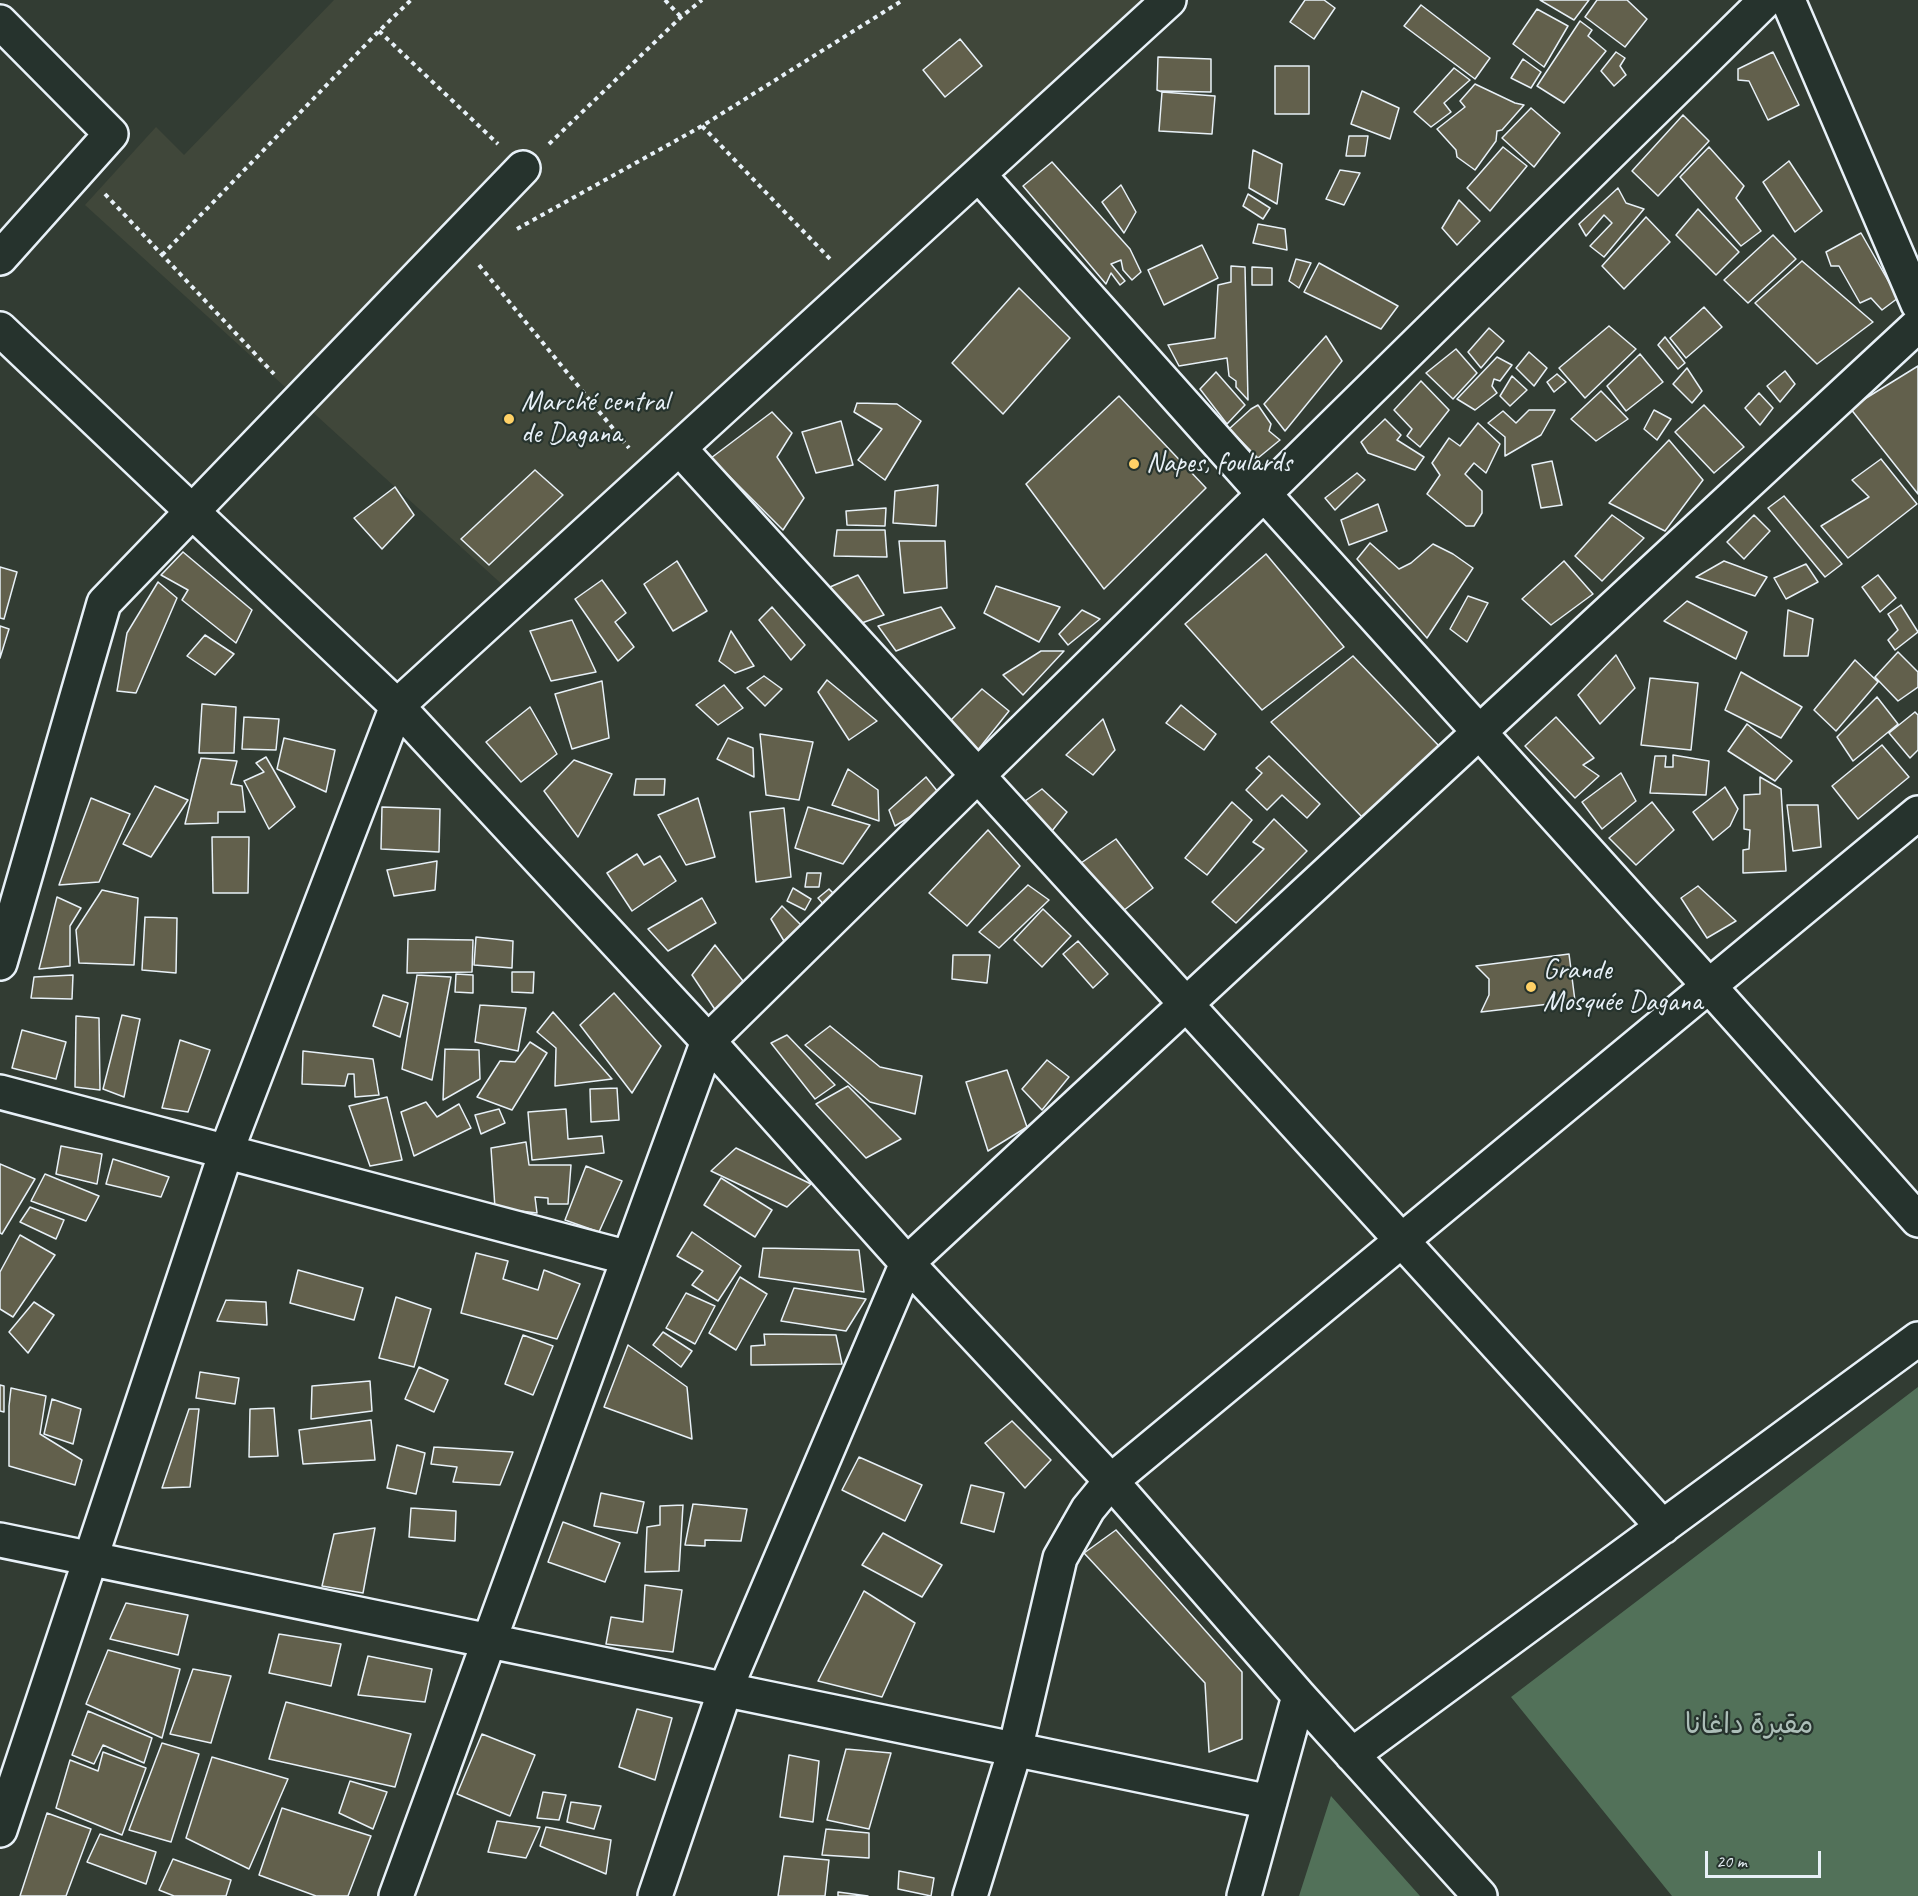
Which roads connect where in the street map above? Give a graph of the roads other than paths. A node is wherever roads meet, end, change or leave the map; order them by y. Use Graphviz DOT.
graph roads {
  1 [pos="1169,0"];
  2 [pos="1766,0"];
  3 [pos="1788,0"];
  4 [pos="0,22"];
  5 [pos="523,168"];
  6 [pos="979,175"];
  7 [pos="0,258"];
  8 [pos="1918,304"];
  9 [pos="1918,325"];
  10 [pos="0,329"];
  11 [pos="680,449"];
  12 [pos="1264,494"];
  13 [pos="192,512"];
  14 [pos="397,706"];
  15 [pos="1479,732"];
  16 [pos="977,776"];
  17 [pos="1918,813"];
  18 [pos="0,963"];
  19 [pos="1709,986"];
  20 [pos="1187,1004"];
  21 [pos="708,1041"];
  22 [pos="0,1092"];
  23 [pos="226,1152"];
  24 [pos="1918,1220"];
  25 [pos="1403,1239"];
  26 [pos="629,1258"];
  27 [pos="907,1263"];
  28 [pos="1918,1339"];
  29 [pos="1111,1481"];
  30 [pos="1663,1527"];
  31 [pos="0,1540"];
  32 [pos="91,1558"];
  33 [pos="489,1641"];
  34 [pos="725,1690"];
  35 [pos="1299,1696"];
  36 [pos="1016,1750"];
  37 [pos="1352,1755"];
  38 [pos="1270,1803"];
  39 [pos="0,1830"];
  40 [pos="396,1896"];
  41 [pos="655,1896"];
  42 [pos="970,1896"];
  43 [pos="1244,1896"];
  44 [pos="1480,1896"];
  1 -- 6 [label="street"];
  2 -- 12 [label="street"];
  3 -- 8 [label="street"];
  4 -- 7 [label="street"];
  5 -- 13 [label="street"];
  6 -- 11 [label="street"];
  6 -- 12 [label="street"];
  9 -- 15 [label="street"];
  10 -- 13 [label="street"];
  11 -- 14 [label="street"];
  11 -- 16 [label="street"];
  12 -- 15 [label="street"];
  12 -- 16 [label="street"];
  13 -- 14 [label="street"];
  13 -- 18 [label="street"];
  14 -- 21 [label="street"];
  14 -- 23 [label="street"];
  15 -- 19 [label="street"];
  15 -- 20 [label="street"];
  16 -- 20 [label="street"];
  16 -- 21 [label="street"];
  17 -- 19 [label="street"];
  19 -- 24 [label="street"];
  19 -- 25 [label="street"];
  20 -- 25 [label="street"];
  20 -- 27 [label="street"];
  21 -- 26 [label="street"];
  21 -- 27 [label="street"];
  22 -- 23 [label="street"];
  23 -- 26 [label="street"];
  23 -- 32 [label="street"];
  25 -- 29 [label="street"];
  25 -- 30 [label="street"];
  26 -- 33 [label="street"];
  27 -- 29 [label="street"];
  27 -- 34 [label="street"];
  28 -- 30 [label="street"];
  29 -- 35 [label="street"];
  29 -- 36 [label="street"];
  30 -- 37 [label="street"];
  31 -- 32 [label="street"];
  32 -- 33 [label="street"];
  32 -- 39 [label="street"];
  33 -- 34 [label="street"];
  33 -- 40 [label="street"];
  34 -- 36 [label="street"];
  34 -- 41 [label="street"];
  35 -- 37 [label="street"];
  35 -- 38 [label="street"];
  36 -- 38 [label="street"];
  36 -- 42 [label="street"];
  37 -- 44 [label="street"];
  38 -- 43 [label="street"];
}
